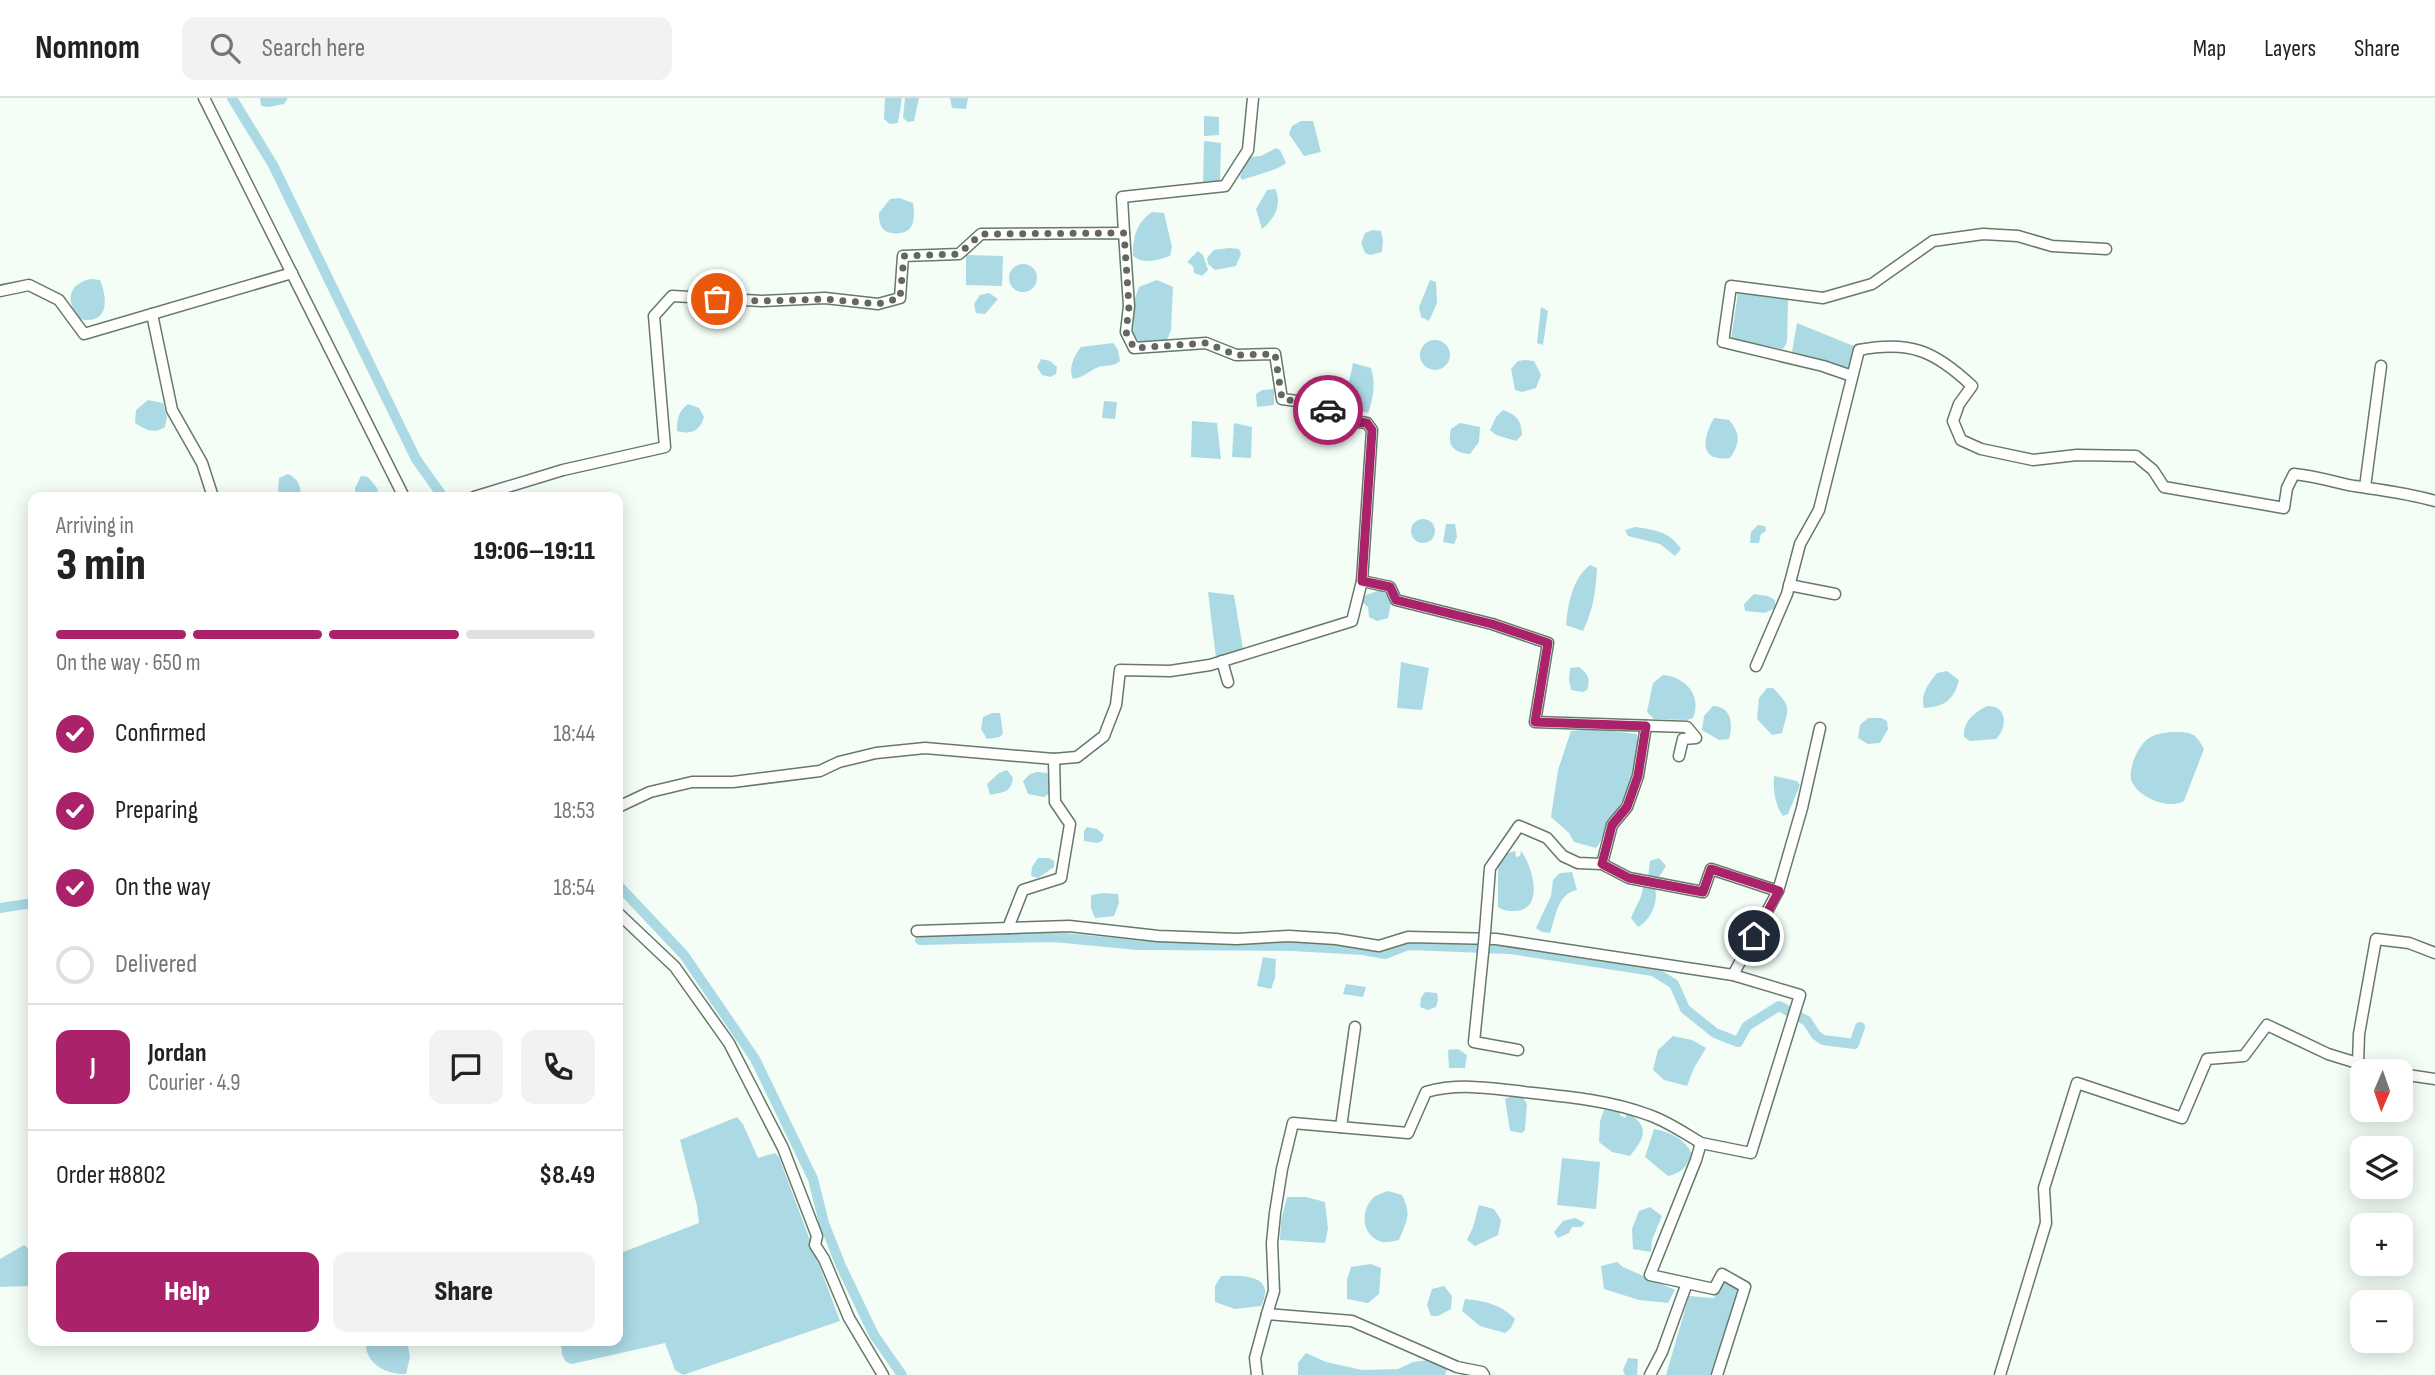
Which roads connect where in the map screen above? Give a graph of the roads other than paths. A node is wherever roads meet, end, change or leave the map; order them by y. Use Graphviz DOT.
graph roads {
  1 [pos="204,98"];
  2 [pos="1253,98"];
  3 [pos="1124,233"];
  4 [pos="2106,249"];
  5 [pos="292,273"];
  6 [pos="0,291"];
  7 [pos="152,314"];
  8 [pos="2381,366"];
  9 [pos="1852,376"];
  10 [pos="2365,487"];
  11 [pos="211,492"];
  12 [pos="402,492"];
  13 [pos="490,492"];
  14 [pos="2435,501"];
  15 [pos="1362,581"];
  16 [pos="1789,585"];
  17 [pos="1835,594"];
  18 [pos="1222,661"];
  19 [pos="1756,666"];
  20 [pos="1228,682"];
  21 [pos="1646,726"];
  22 [pos="1820,728"];
  23 [pos="1679,756"];
  24 [pos="1054,759"];
  25 [pos="623,805"];
  26 [pos="1602,864"];
  27 [pos="1779,891"];
  28 [pos="623,918"];
  29 [pos="1008,928"];
  30 [pos="917,931"];
  31 [pos="2435,953"];
  32 [pos="1733,975"];
  33 [pos="1355,1027"];
  34 [pos="1518,1050"];
  35 [pos="2358,1059"];
  36 [pos="2350,1061"];
  37 [pos="2413,1076"];
  38 [pos="2435,1079"];
  39 [pos="1341,1127"];
  40 [pos="1701,1143"];
  41 [pos="1687,1283"];
  42 [pos="1267,1314"];
  43 [pos="883,1375"];
  44 [pos="1257,1375"];
  45 [pos="1484,1375"];
  46 [pos="1650,1375"];
  47 [pos="1717,1375"];
  48 [pos="2000,1375"];
  1 -- 5 [label="street"];
  2 -- 3 [label="street"];
  3 -- 13 [label="street"];
  3 -- 15 [label="street"];
  4 -- 9 [label="street"];
  5 -- 7 [label="street"];
  5 -- 12 [label="street"];
  6 -- 7 [label="street"];
  7 -- 11 [label="street"];
  8 -- 10 [label="street"];
  9 -- 10 [label="street"];
  9 -- 16 [label="street"];
  10 -- 14 [label="street"];
  15 -- 18 [label="street"];
  15 -- 21 [label="street"];
  16 -- 17 [label="street"];
  16 -- 19 [label="street"];
  18 -- 20 [label="street"];
  18 -- 24 [label="street"];
  21 -- 23 [label="street"];
  21 -- 26 [label="street"];
  22 -- 27 [label="street"];
  24 -- 25 [label="street"];
  24 -- 29 [label="street"];
  26 -- 27 [label="street"];
  26 -- 34 [label="street, bridge"];
  27 -- 32 [label="street"];
  28 -- 43 [label="street"];
  29 -- 30 [label="street"];
  29 -- 32 [label="street"];
  31 -- 35 [label="street"];
  32 -- 40 [label="street"];
  33 -- 39 [label="street"];
  36 -- 48 [label="street"];
  37 -- 38 [label="street"];
  39 -- 40 [label="street"];
  39 -- 42 [label="street"];
  40 -- 41 [label="street"];
  41 -- 46 [label="street"];
  41 -- 47 [label="street"];
  42 -- 44 [label="street"];
  42 -- 45 [label="street"];
}
